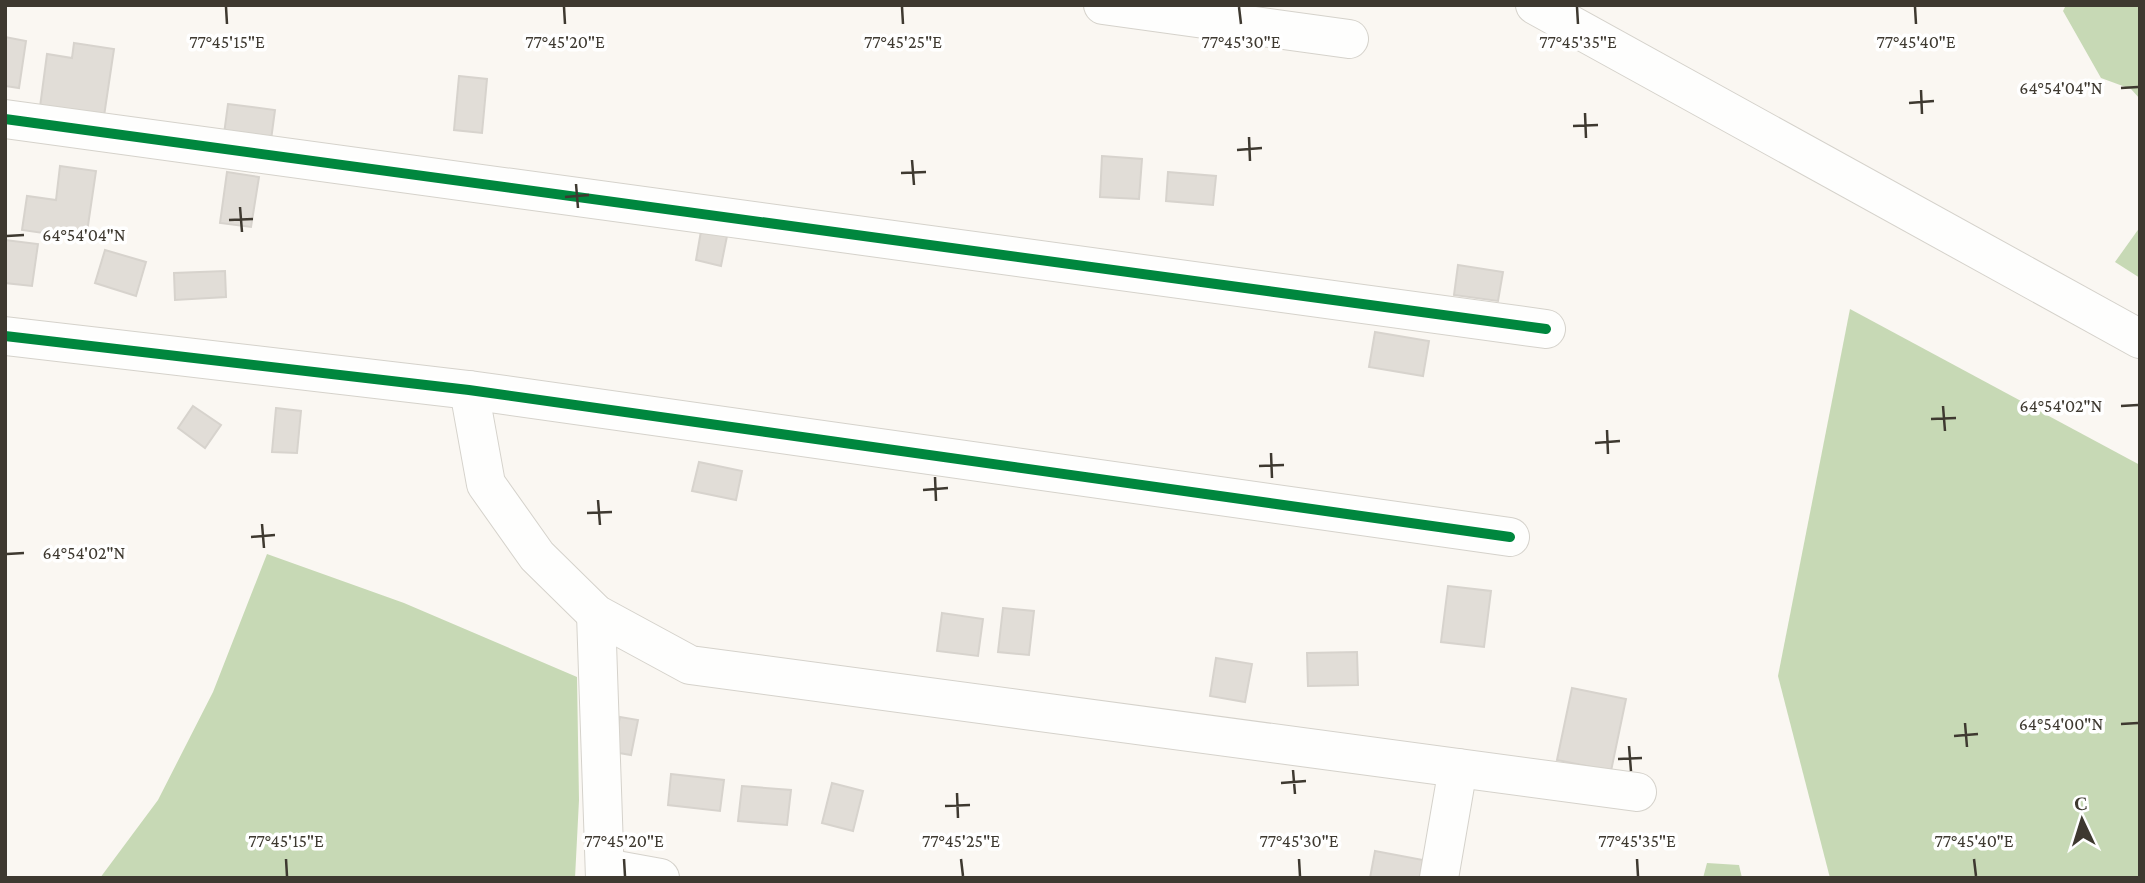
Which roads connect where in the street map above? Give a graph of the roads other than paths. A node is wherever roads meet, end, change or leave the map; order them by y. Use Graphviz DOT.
graph roads {
  1 [pos="1103,5"];
  2 [pos="1535,5"];
  3 [pos="1349,39"];
  4 [pos="5,118"];
  5 [pos="1546,329"];
  6 [pos="5,336"];
  7 [pos="2140,339"];
  8 [pos="469,390"];
  9 [pos="1510,537"];
  10 [pos="596,614"];
  11 [pos="1458,768"];
  12 [pos="1637,792"];
  13 [pos="605,873"];
  14 [pos="660,878"];
  15 [pos="1439,878"];
  1 -- 3 [label="street"];
  2 -- 7 [label="street"];
  4 -- 5 [label="street"];
  6 -- 8 [label="street"];
  8 -- 9 [label="street"];
  8 -- 10 [label="street"];
  10 -- 11 [label="street"];
  10 -- 13 [label="street"];
  11 -- 12 [label="street"];
  11 -- 15 [label="street"];
  13 -- 14 [label="street"];
}
